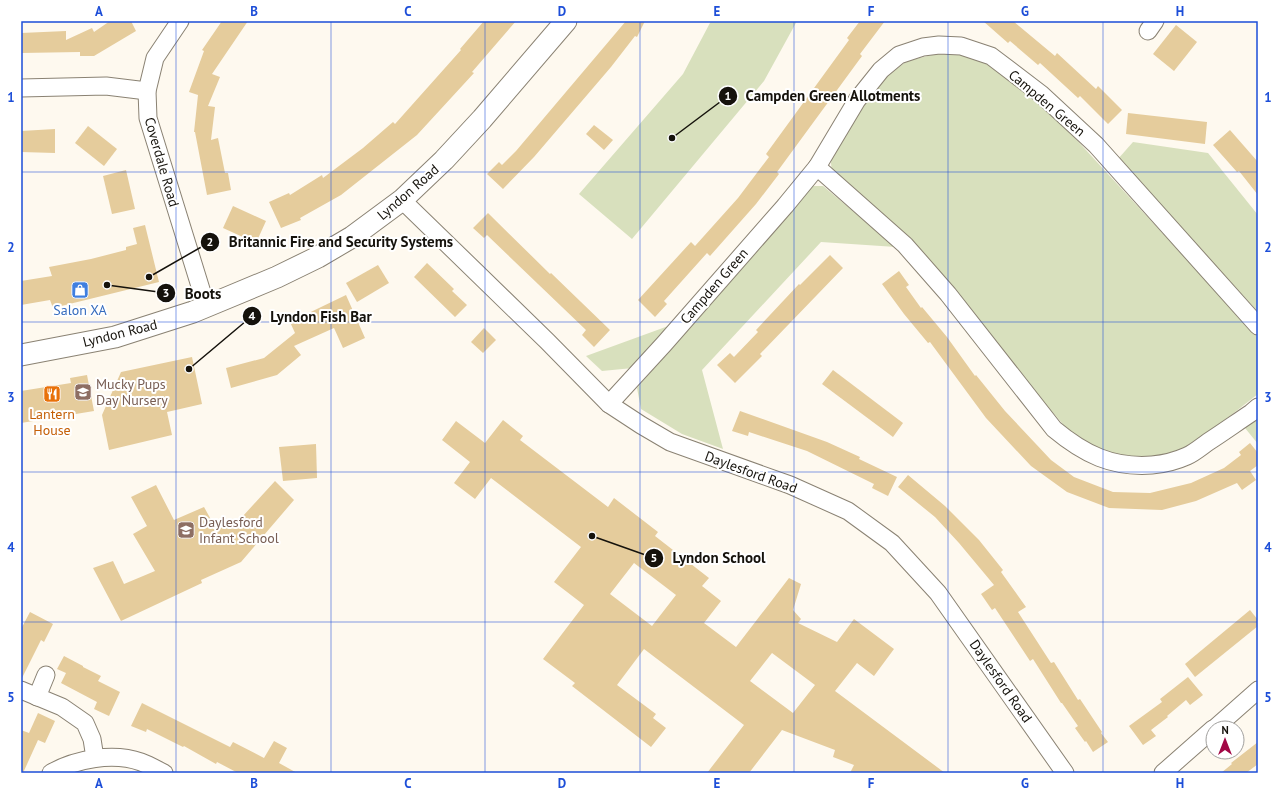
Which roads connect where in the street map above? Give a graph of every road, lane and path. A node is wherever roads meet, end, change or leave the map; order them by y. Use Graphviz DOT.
graph roads {
  1 [pos="180,21"];
  2 [pos="566,21"];
  3 [pos="21,88"];
  4 [pos="147,90"];
  5 [pos="817,167"];
  6 [pos="402,200"];
  7 [pos="205,307"];
  8 [pos="1258,326"];
  9 [pos="21,355"];
  10 [pos="609,404"];
  11 [pos="1258,407"];
  12 [pos="46,675"];
  13 [pos="21,690"];
  14 [pos="1258,690"];
  15 [pos="37,697"];
  16 [pos="1224,720"];
  17 [pos="1205,737"];
  18 [pos="95,758"];
  19 [pos="51,773"];
  20 [pos="164,773"];
  21 [pos="1065,773"];
  22 [pos="1163,773"];
  1 -- 4 [label="street, Coverdale Road"];
  2 -- 6 [label="street, Lyndon Road"];
  3 -- 4 [label="street"];
  4 -- 7 [label="street, Coverdale Road"];
  5 -- 8 [label="street, Campden Green"];
  5 -- 10 [label="street, Campden Green"];
  5 -- 11 [label="street"];
  6 -- 7 [label="street, Lyndon Road"];
  6 -- 10 [label="street, Daylesford Road"];
  7 -- 9 [label="street, Lyndon Road"];
  10 -- 21 [label="street, Daylesford Road"];
  12 -- 15 [label="street"];
  13 -- 15 [label="street"];
  14 -- 16 [label="street"];
  15 -- 18 [label="street"];
  17 -- 22 [label="street"];
  18 -- 19 [label="street"];
  18 -- 20 [label="street"];
}
